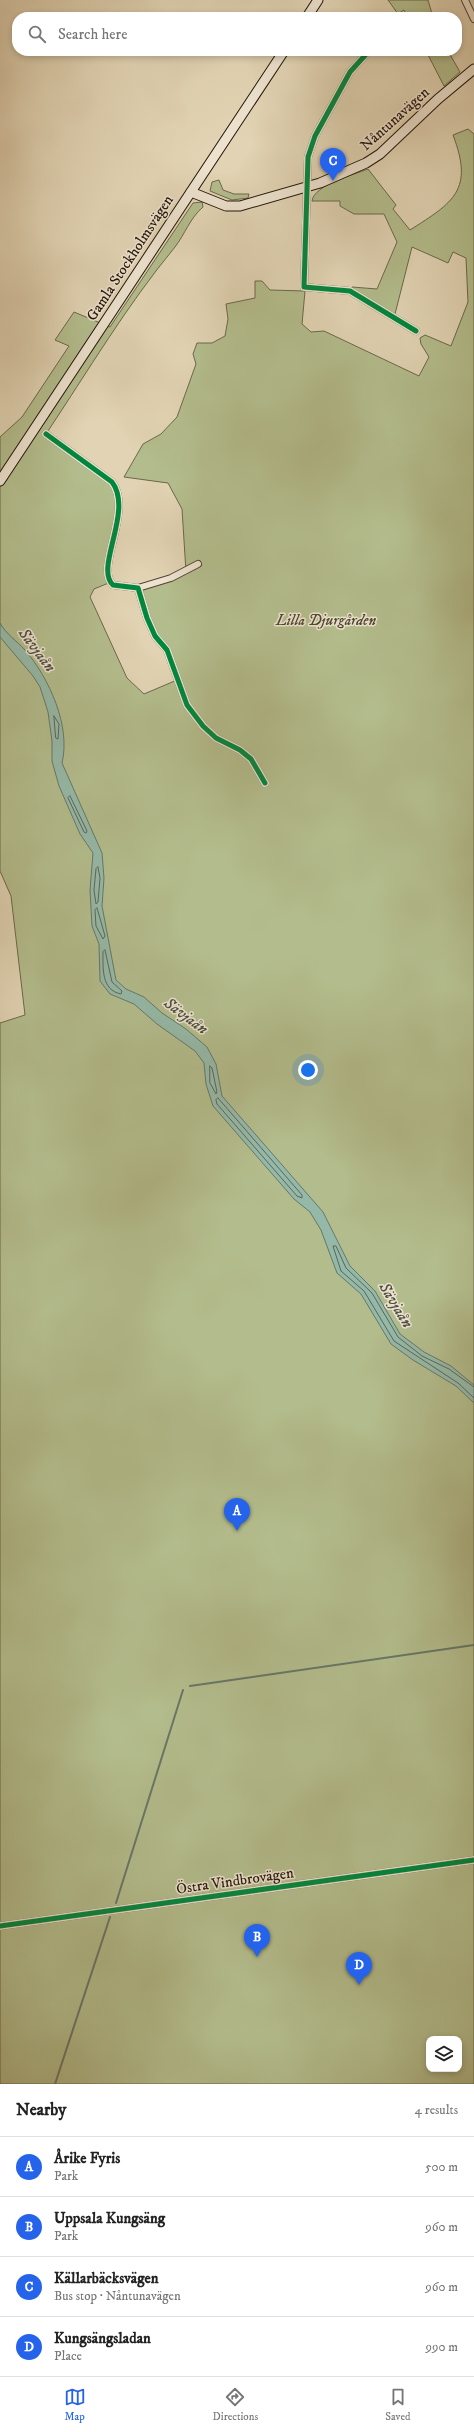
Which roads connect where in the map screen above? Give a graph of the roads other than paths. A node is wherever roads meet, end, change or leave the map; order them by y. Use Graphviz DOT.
graph roads {
  1 [pos="318,0"];
  2 [pos="465,0"];
  3 [pos="310,12"];
  4 [pos="474,19"];
  5 [pos="281,56"];
  6 [pos="364,56"];
  7 [pos="474,68"];
  8 [pos="306,187"];
  9 [pos="191,192"];
  10 [pos="416,330"];
  11 [pos="46,434"];
  12 [pos="0,481"];
  13 [pos="198,564"];
  14 [pos="138,588"];
  15 [pos="265,783"];
  16 [pos="474,1860"];
  17 [pos="0,1926"];
  1 -- 3 [label="main road"];
  2 -- 4 [label="street"];
  5 -- 9 [label="main road, Gamla Stockholmsvägen"];
  6 -- 8 [label="street"];
  7 -- 8 [label="main road, Nåntunavägen"];
  8 -- 9 [label="main road, Nåntunavägen"];
  8 -- 10 [label="street"];
  9 -- 12 [label="main road, Gamla Stockholmsvägen"];
  11 -- 14 [label="street"];
  13 -- 14 [label="street"];
  14 -- 15 [label="street"];
  16 -- 17 [label="street, Östra Vindbrovägen"];
}
